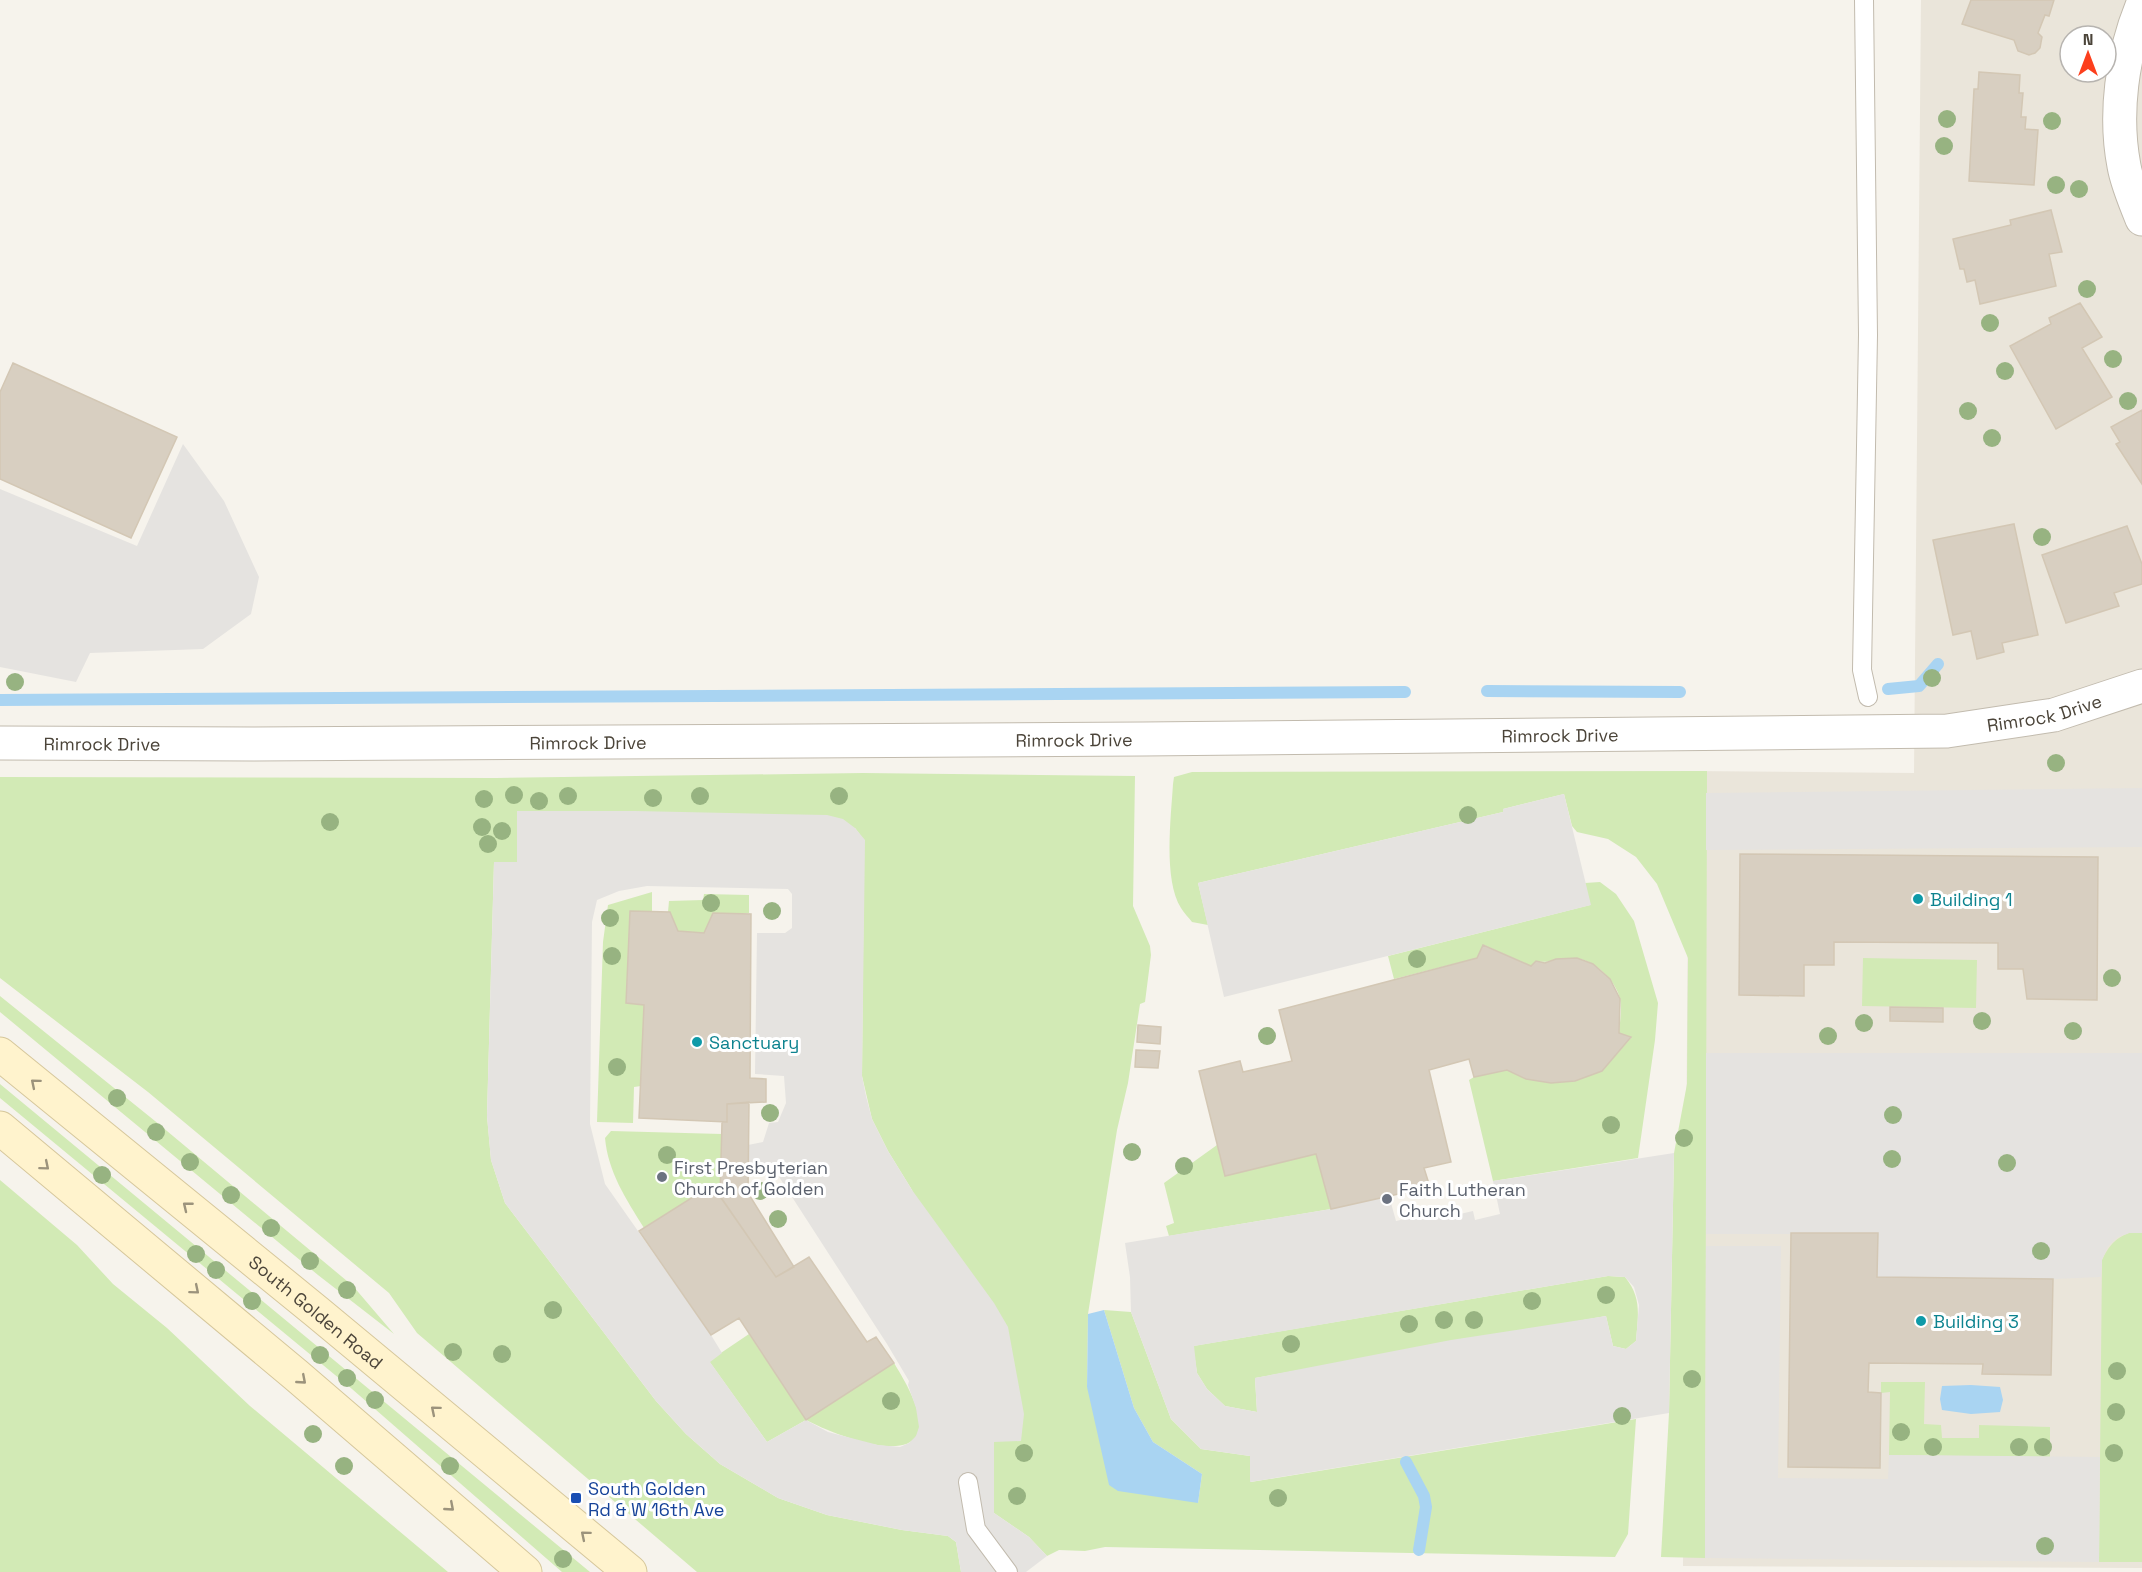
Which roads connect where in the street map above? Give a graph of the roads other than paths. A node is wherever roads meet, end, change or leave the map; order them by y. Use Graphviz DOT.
graph roads {
  1 [pos="1864,0"];
  2 [pos="2142,6"];
  3 [pos="2142,219"];
  4 [pos="2142,686"];
  5 [pos="1868,697"];
  6 [pos="0,743"];
  7 [pos="0,1054"];
  8 [pos="0,1128"];
  9 [pos="968,1482"];
  10 [pos="525,1572"];
  11 [pos="630,1572"];
  12 [pos="1008,1572"];
  1 -- 5 [label="lane"];
  2 -- 3 [label="street"];
  4 -- 6 [label="street, Rimrock Drive"];
  11 -- 7 [label="main road, South Golden Road, one-way"];
  8 -- 10 [label="main road, one-way"];
  9 -- 12 [label="lane"];
}
